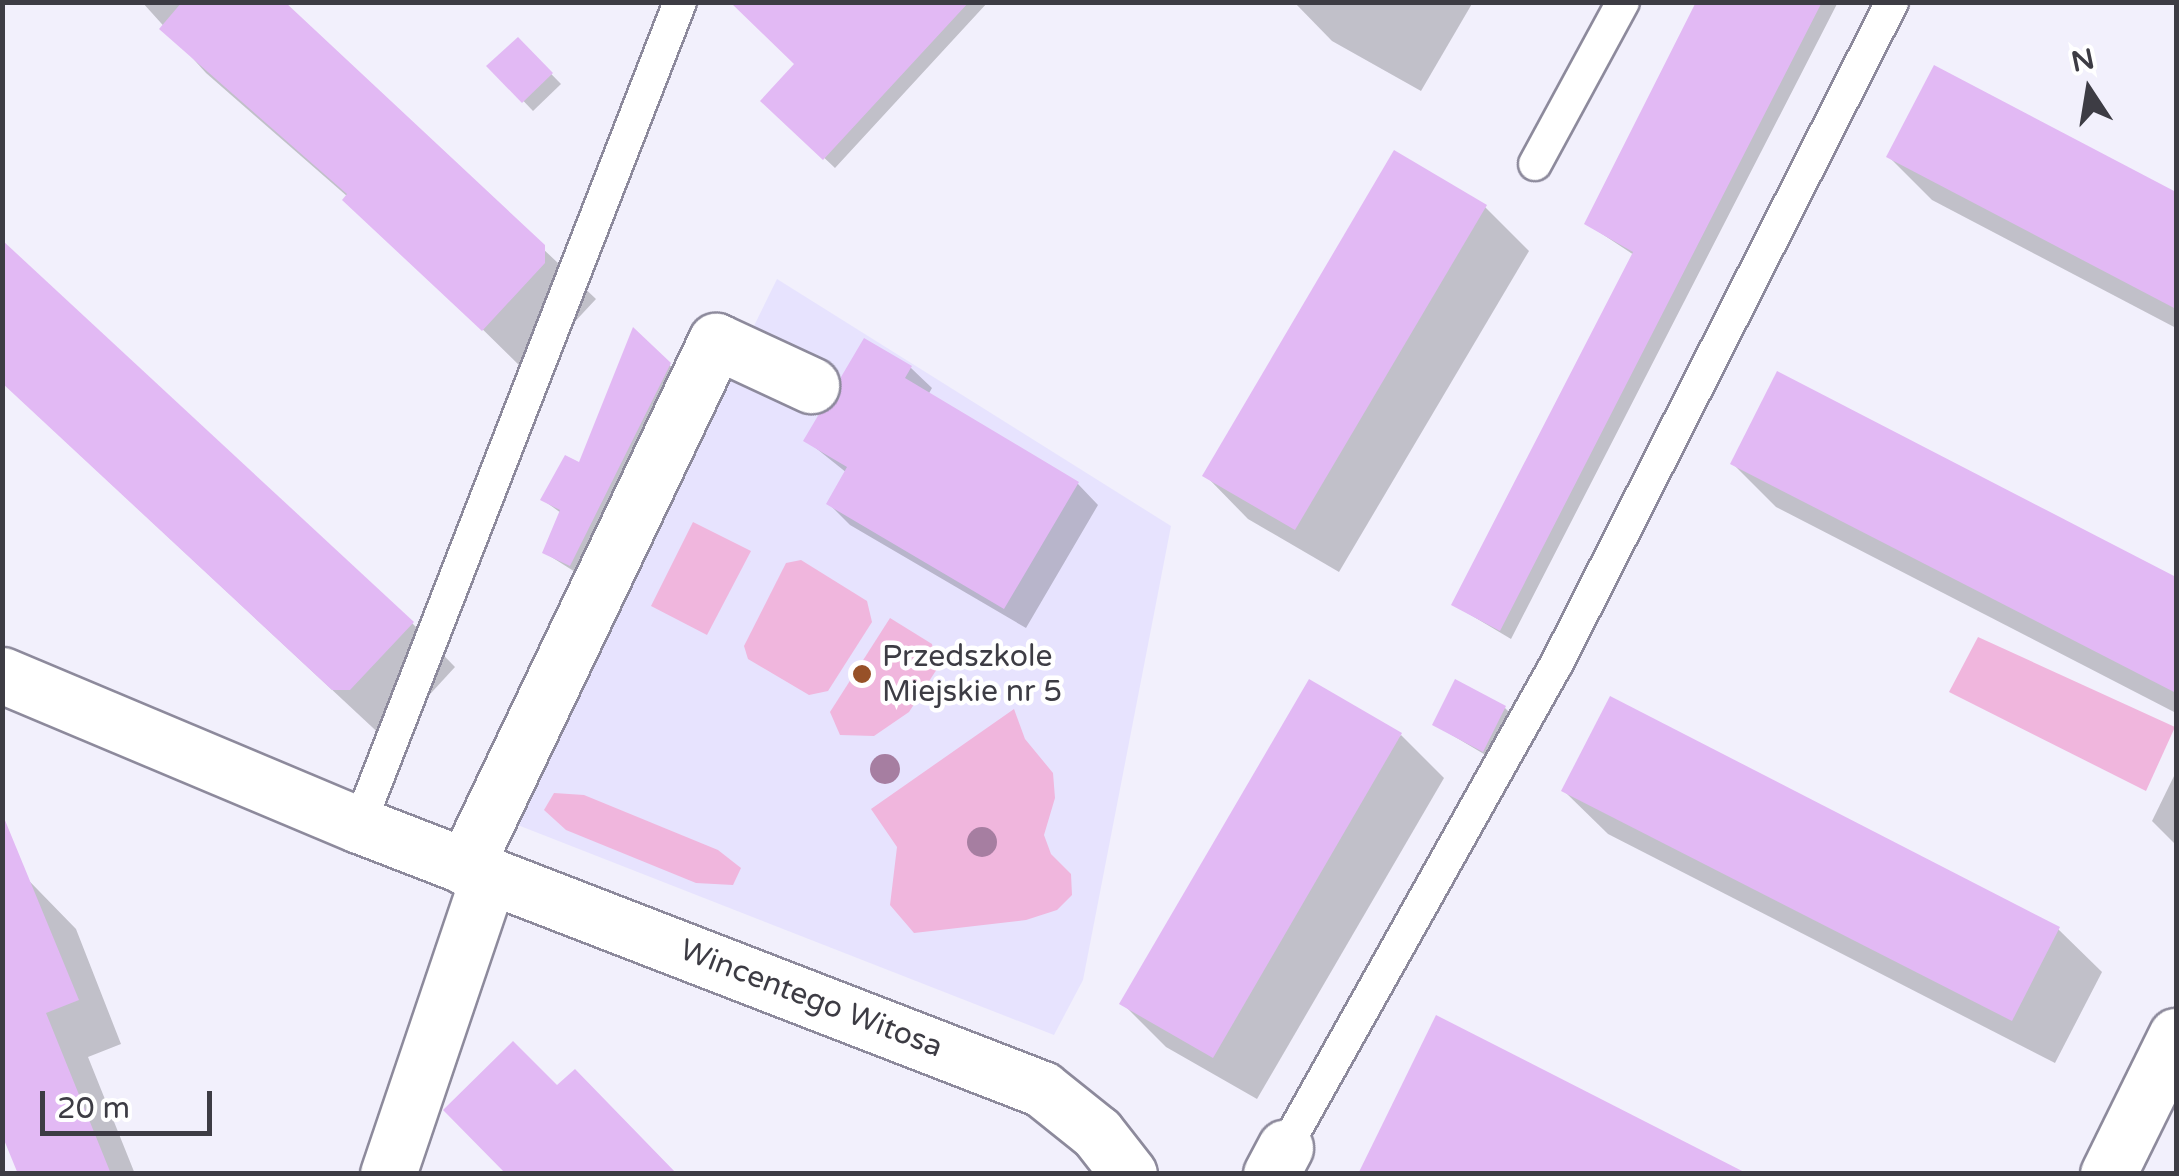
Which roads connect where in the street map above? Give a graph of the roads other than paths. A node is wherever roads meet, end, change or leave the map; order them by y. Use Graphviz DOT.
graph roads {
  1 [pos="680,2"];
  2 [pos="1622,2"];
  3 [pos="1892,2"];
  4 [pos="1535,164"];
  5 [pos="811,386"];
  6 [pos="2,674"];
  7 [pos="359,825"];
  8 [pos="477,872"];
  9 [pos="2176,1036"];
  10 [pos="1278,1161"];
  11 [pos="388,1174"];
  12 [pos="1129,1174"];
  13 [pos="2108,1174"];
  1 -- 7 [label="lane"];
  2 -- 4 [label="lane"];
  3 -- 10 [label="lane"];
  5 -- 8 [label="street"];
  6 -- 7 [label="street, Wincentego Witosa"];
  7 -- 8 [label="street, Wincentego Witosa"];
  8 -- 11 [label="street"];
  8 -- 12 [label="street, Wincentego Witosa"];
  9 -- 13 [label="street"];
}
